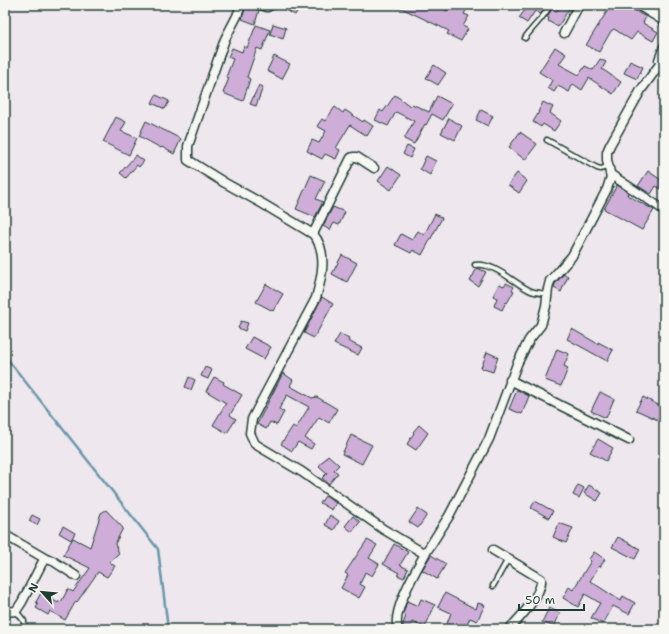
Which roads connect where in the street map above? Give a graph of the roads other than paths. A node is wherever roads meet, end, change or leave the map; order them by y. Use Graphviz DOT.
graph roads {
  1 [pos="241,5"];
  2 [pos="261,5"];
  3 [pos="271,5"];
  4 [pos="550,5"];
  5 [pos="579,5"];
  6 [pos="638,5"];
  7 [pos="663,5"];
  8 [pos="661,19"];
  9 [pos="564,34"];
  10 [pos="525,38"];
  11 [pos="664,47"];
  12 [pos="662,66"];
  13 [pos="547,140"];
  14 [pos="374,168"];
  15 [pos="610,170"];
  16 [pos="664,210"];
  17 [pos="313,234"];
  18 [pos="475,264"];
  19 [pos="547,294"];
  20 [pos="510,380"];
  21 [pos="629,440"];
  22 [pos="5,535"];
  23 [pos="493,550"];
  24 [pos="425,554"];
  25 [pos="46,559"];
  26 [pos="508,559"];
  27 [pos="76,576"];
  28 [pos="493,586"];
  29 [pos="16,611"];
  30 [pos="5,612"];
  31 [pos="24,621"];
  32 [pos="24,629"];
  33 [pos="27,629"];
  34 [pos="398,629"];
  35 [pos="509,629"];
  1 -- 17 [label="street"];
  2 -- 3 [label="street"];
  4 -- 10 [label="lane"];
  5 -- 9 [label="street"];
  6 -- 8 [label="street"];
  7 -- 8 [label="street"];
  11 -- 12 [label="street"];
  12 -- 15 [label="street"];
  13 -- 15 [label="lane"];
  14 -- 17 [label="street"];
  15 -- 16 [label="street"];
  15 -- 19 [label="street"];
  17 -- 24 [label="street"];
  18 -- 19 [label="lane"];
  19 -- 20 [label="street"];
  20 -- 21 [label="street"];
  20 -- 24 [label="street"];
  22 -- 25 [label="street"];
  23 -- 26 [label="street"];
  24 -- 34 [label="street"];
  25 -- 27 [label="street"];
  25 -- 29 [label="street"];
  26 -- 28 [label="lane"];
  26 -- 35 [label="street"];
  29 -- 30 [label="street"];
  29 -- 31 [label="lane"];
  31 -- 32 [label="lane"];
  31 -- 33 [label="lane"];
}
